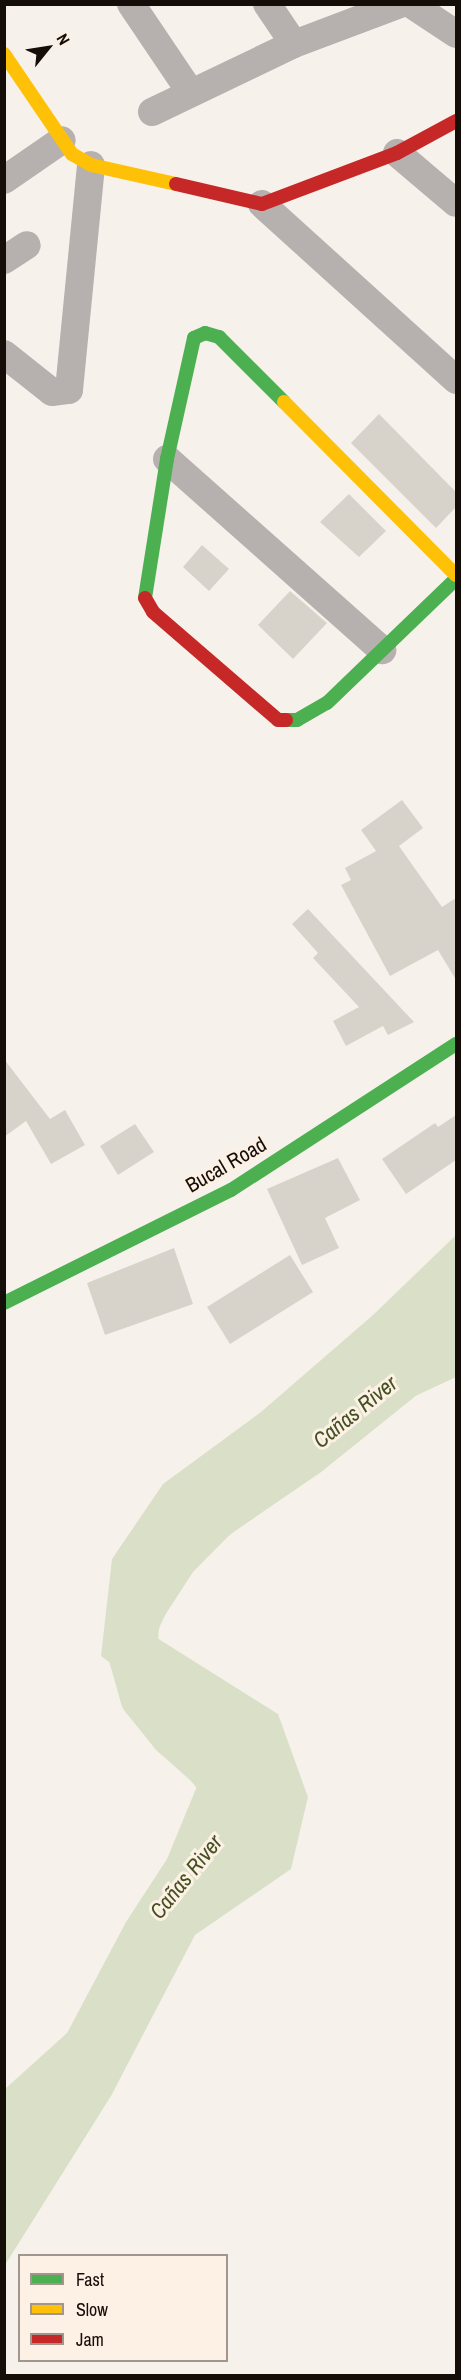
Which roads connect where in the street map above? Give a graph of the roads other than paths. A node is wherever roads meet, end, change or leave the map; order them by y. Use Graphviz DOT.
graph roads {
  1 [pos="131,4"];
  2 [pos="267,4"];
  3 [pos="400,4"];
  4 [pos="411,4"];
  5 [pos="456,34"];
  6 [pos="294,44"];
  7 [pos="4,54"];
  8 [pos="191,93"];
  9 [pos="152,112"];
  10 [pos="456,121"];
  11 [pos="62,140"];
  12 [pos="397,153"];
  13 [pos="91,165"];
  14 [pos="4,180"];
  15 [pos="456,203"];
  16 [pos="262,204"];
  17 [pos="4,354"];
  18 [pos="456,380"];
  19 [pos="167,459"];
  20 [pos="456,575"];
  21 [pos="456,579"];
  22 [pos="382,650"];
  23 [pos="456,1044"];
  24 [pos="4,1303"];
  1 -- 8 [label="street"];
  2 -- 6 [label="street"];
  3 -- 6 [label="street"];
  4 -- 5 [label="street"];
  6 -- 8 [label="street"];
  7 -- 11 [label="street"];
  8 -- 9 [label="street"];
  10 -- 12 [label="street"];
  11 -- 13 [label="street"];
  11 -- 14 [label="street"];
  12 -- 15 [label="street"];
  12 -- 16 [label="street"];
  13 -- 16 [label="street"];
  13 -- 17 [label="street"];
  16 -- 18 [label="street"];
  19 -- 20 [label="street"];
  19 -- 22 [label="street"];
  19 -- 22 [label="street"];
  21 -- 22 [label="street"];
  23 -- 24 [label="street, Bucal Road"];
}
